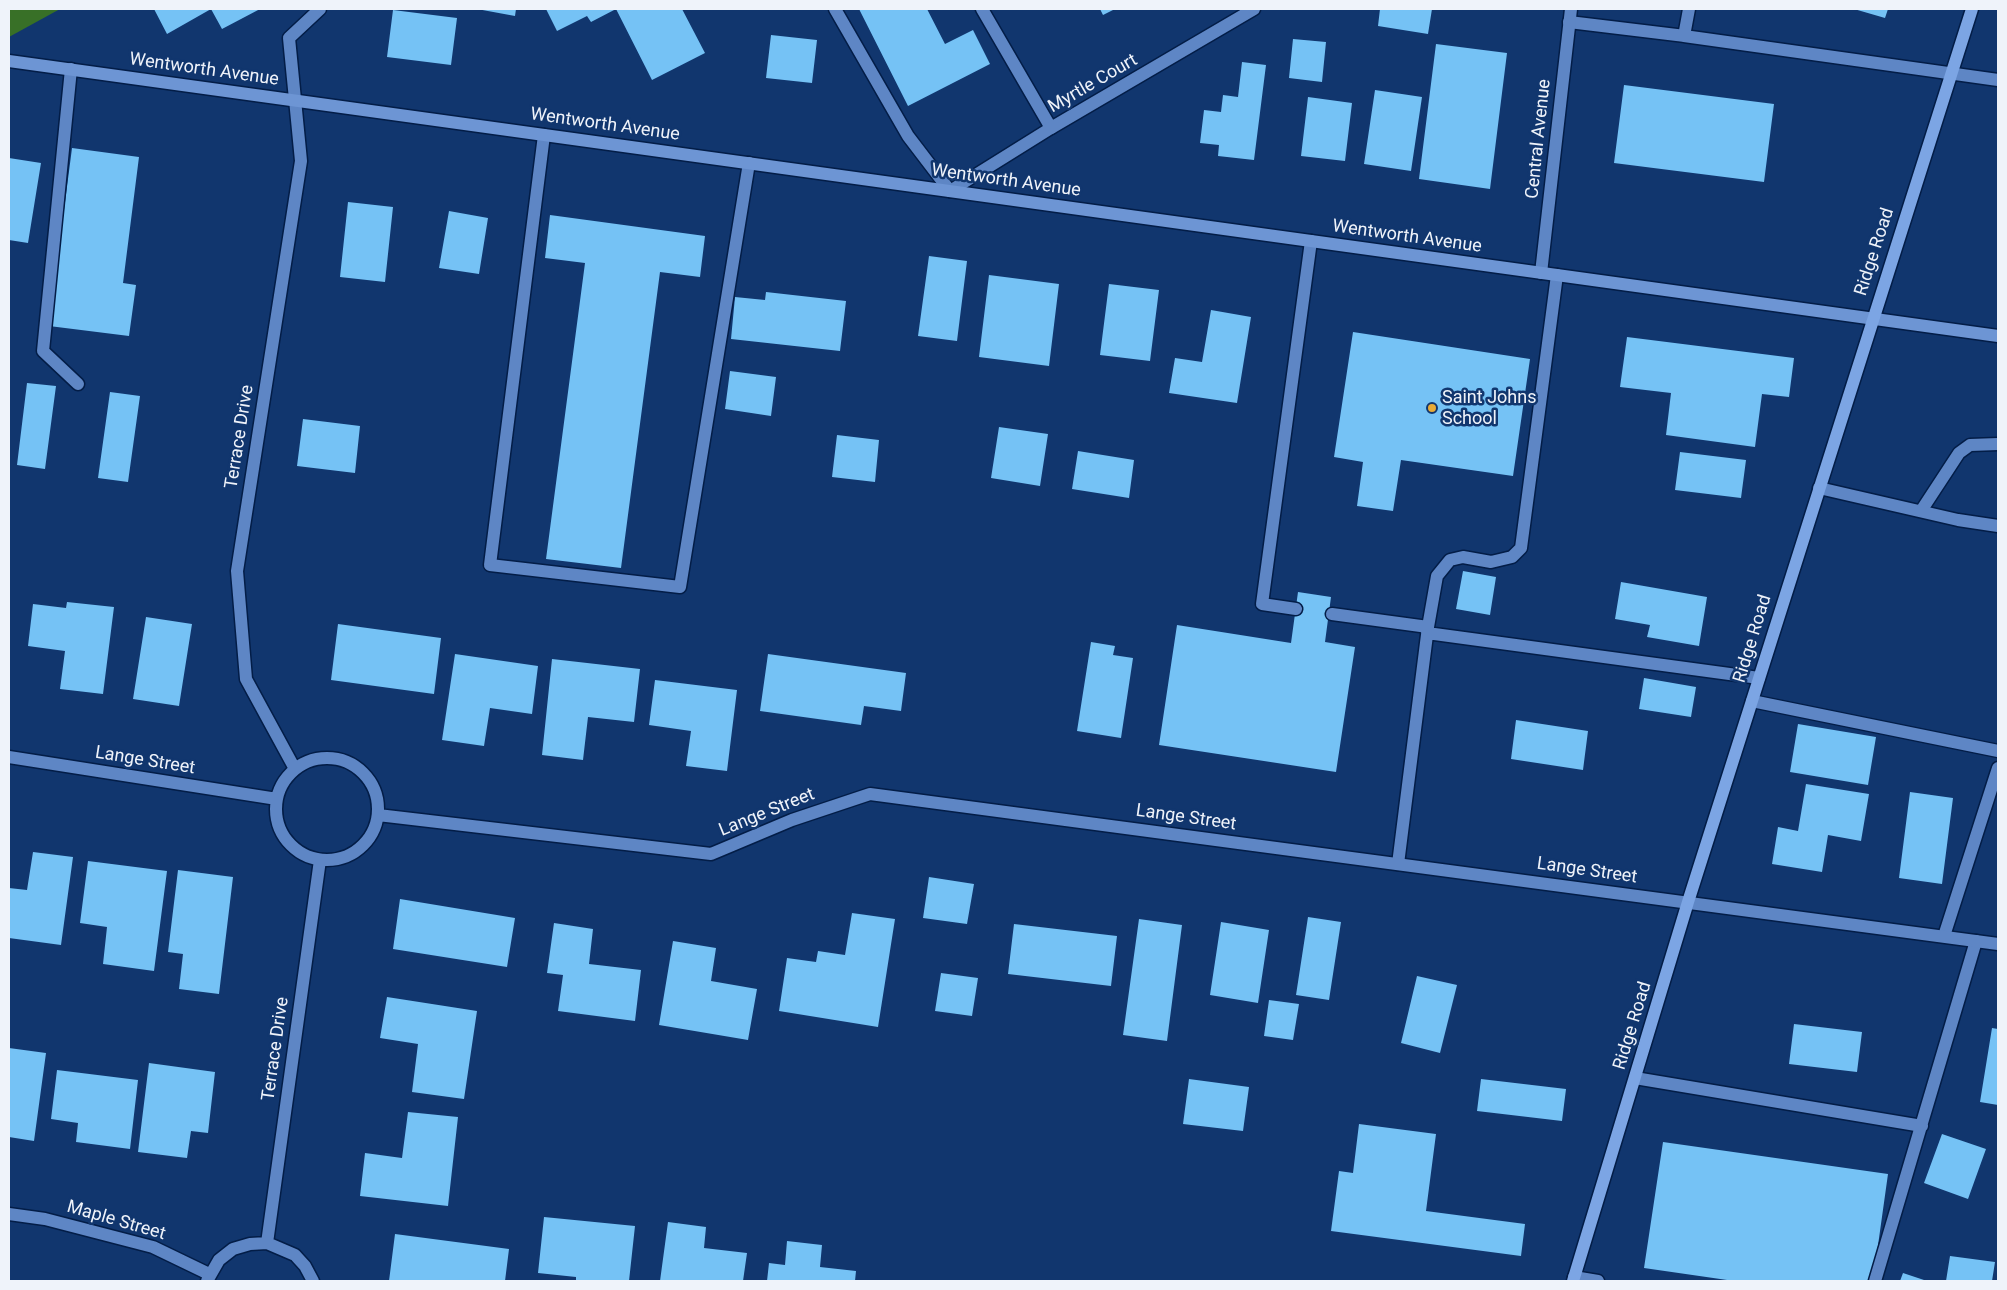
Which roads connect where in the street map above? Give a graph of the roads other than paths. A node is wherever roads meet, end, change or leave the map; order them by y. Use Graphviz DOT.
graph roads {
  1 [pos="320,9"];
  2 [pos="835,9"];
  3 [pos="982,9"];
  4 [pos="1571,9"];
  5 [pos="1689,9"];
  6 [pos="1972,9"];
  7 [pos="1248,10"];
  8 [pos="1569,22"];
  9 [pos="1685,36"];
  10 [pos="9,61"];
  11 [pos="71,69"];
  12 [pos="1952,72"];
  13 [pos="1998,80"];
  14 [pos="294,100"];
  15 [pos="1051,128"];
  16 [pos="544,135"];
  17 [pos="749,163"];
  18 [pos="950,191"];
  19 [pos="1311,241"];
  20 [pos="1541,273"];
  21 [pos="1557,275"];
  22 [pos="1872,319"];
  23 [pos="1998,336"];
  24 [pos="78,384"];
  25 [pos="1998,444"];
  26 [pos="1819,488"];
  27 [pos="1921,512"];
  28 [pos="1998,526"];
  29 [pos="1296,609"];
  30 [pos="1332,614"];
  31 [pos="1428,630"];
  32 [pos="1760,678"];
  33 [pos="1752,701"];
  34 [pos="1998,751"];
  35 [pos="9,757"];
  36 [pos="295,768"];
  37 [pos="1998,768"];
  38 [pos="277,799"];
  39 [pos="378,816"];
  40 [pos="320,860"];
  41 [pos="1398,864"];
  42 [pos="1688,902"];
  43 [pos="1944,936"];
  44 [pos="1976,941"];
  45 [pos="1998,944"];
  46 [pos="1635,1078"];
  47 [pos="1922,1126"];
  48 [pos="9,1214"];
  49 [pos="268,1243"];
  50 [pos="208,1278"];
  51 [pos="1573,1279"];
  52 [pos="313,1281"];
  53 [pos="1598,1281"];
  54 [pos="1875,1281"];
  1 -- 14 [label="street, Terrace Drive"];
  2 -- 18 [label="street"];
  3 -- 15 [label="street"];
  4 -- 8 [label="street, Central Avenue"];
  5 -- 9 [label="street"];
  6 -- 12 [label="main road, Ridge Road"];
  7 -- 15 [label="street, Myrtle Court"];
  8 -- 9 [label="street"];
  8 -- 20 [label="street, Central Avenue"];
  9 -- 12 [label="street"];
  10 -- 11 [label="street, Wentworth Avenue"];
  11 -- 14 [label="street, Wentworth Avenue"];
  11 -- 24 [label="street"];
  12 -- 13 [label="street"];
  12 -- 22 [label="main road, Ridge Road"];
  14 -- 16 [label="street, Wentworth Avenue"];
  14 -- 36 [label="street, Terrace Drive"];
  15 -- 18 [label="street, Myrtle Court"];
  16 -- 17 [label="street, Wentworth Avenue"];
  16 -- 17 [label="street"];
  17 -- 18 [label="street, Wentworth Avenue"];
  18 -- 19 [label="street, Wentworth Avenue"];
  19 -- 20 [label="street, Wentworth Avenue"];
  19 -- 29 [label="street"];
  20 -- 21 [label="street, Wentworth Avenue"];
  21 -- 22 [label="street, Wentworth Avenue"];
  21 -- 31 [label="street"];
  22 -- 23 [label="street, Wentworth Avenue"];
  22 -- 26 [label="main road, Ridge Road"];
  25 -- 27 [label="street"];
  26 -- 27 [label="street"];
  26 -- 32 [label="main road, Ridge Road"];
  27 -- 28 [label="street"];
  30 -- 31 [label="street"];
  31 -- 32 [label="street"];
  31 -- 41 [label="street"];
  32 -- 33 [label="main road, Ridge Road"];
  33 -- 34 [label="street"];
  33 -- 42 [label="main road, Ridge Road"];
  35 -- 38 [label="street, Lange Street"];
  36 -- 38 [label="street"];
  36 -- 39 [label="street"];
  37 -- 43 [label="street"];
  38 -- 40 [label="street"];
  39 -- 40 [label="street"];
  39 -- 41 [label="street, Lange Street"];
  40 -- 49 [label="street, Terrace Drive"];
  41 -- 42 [label="street, Lange Street"];
  42 -- 43 [label="street, Lange Street"];
  42 -- 46 [label="main road, Ridge Road"];
  43 -- 44 [label="street, Lange Street"];
  44 -- 45 [label="street, Lange Street"];
  44 -- 47 [label="street"];
  46 -- 47 [label="street"];
  46 -- 51 [label="main road, Ridge Road"];
  47 -- 54 [label="street"];
  48 -- 50 [label="street, Maple Street"];
  49 -- 50 [label="street"];
  49 -- 52 [label="street"];
  51 -- 53 [label="street"];
}
